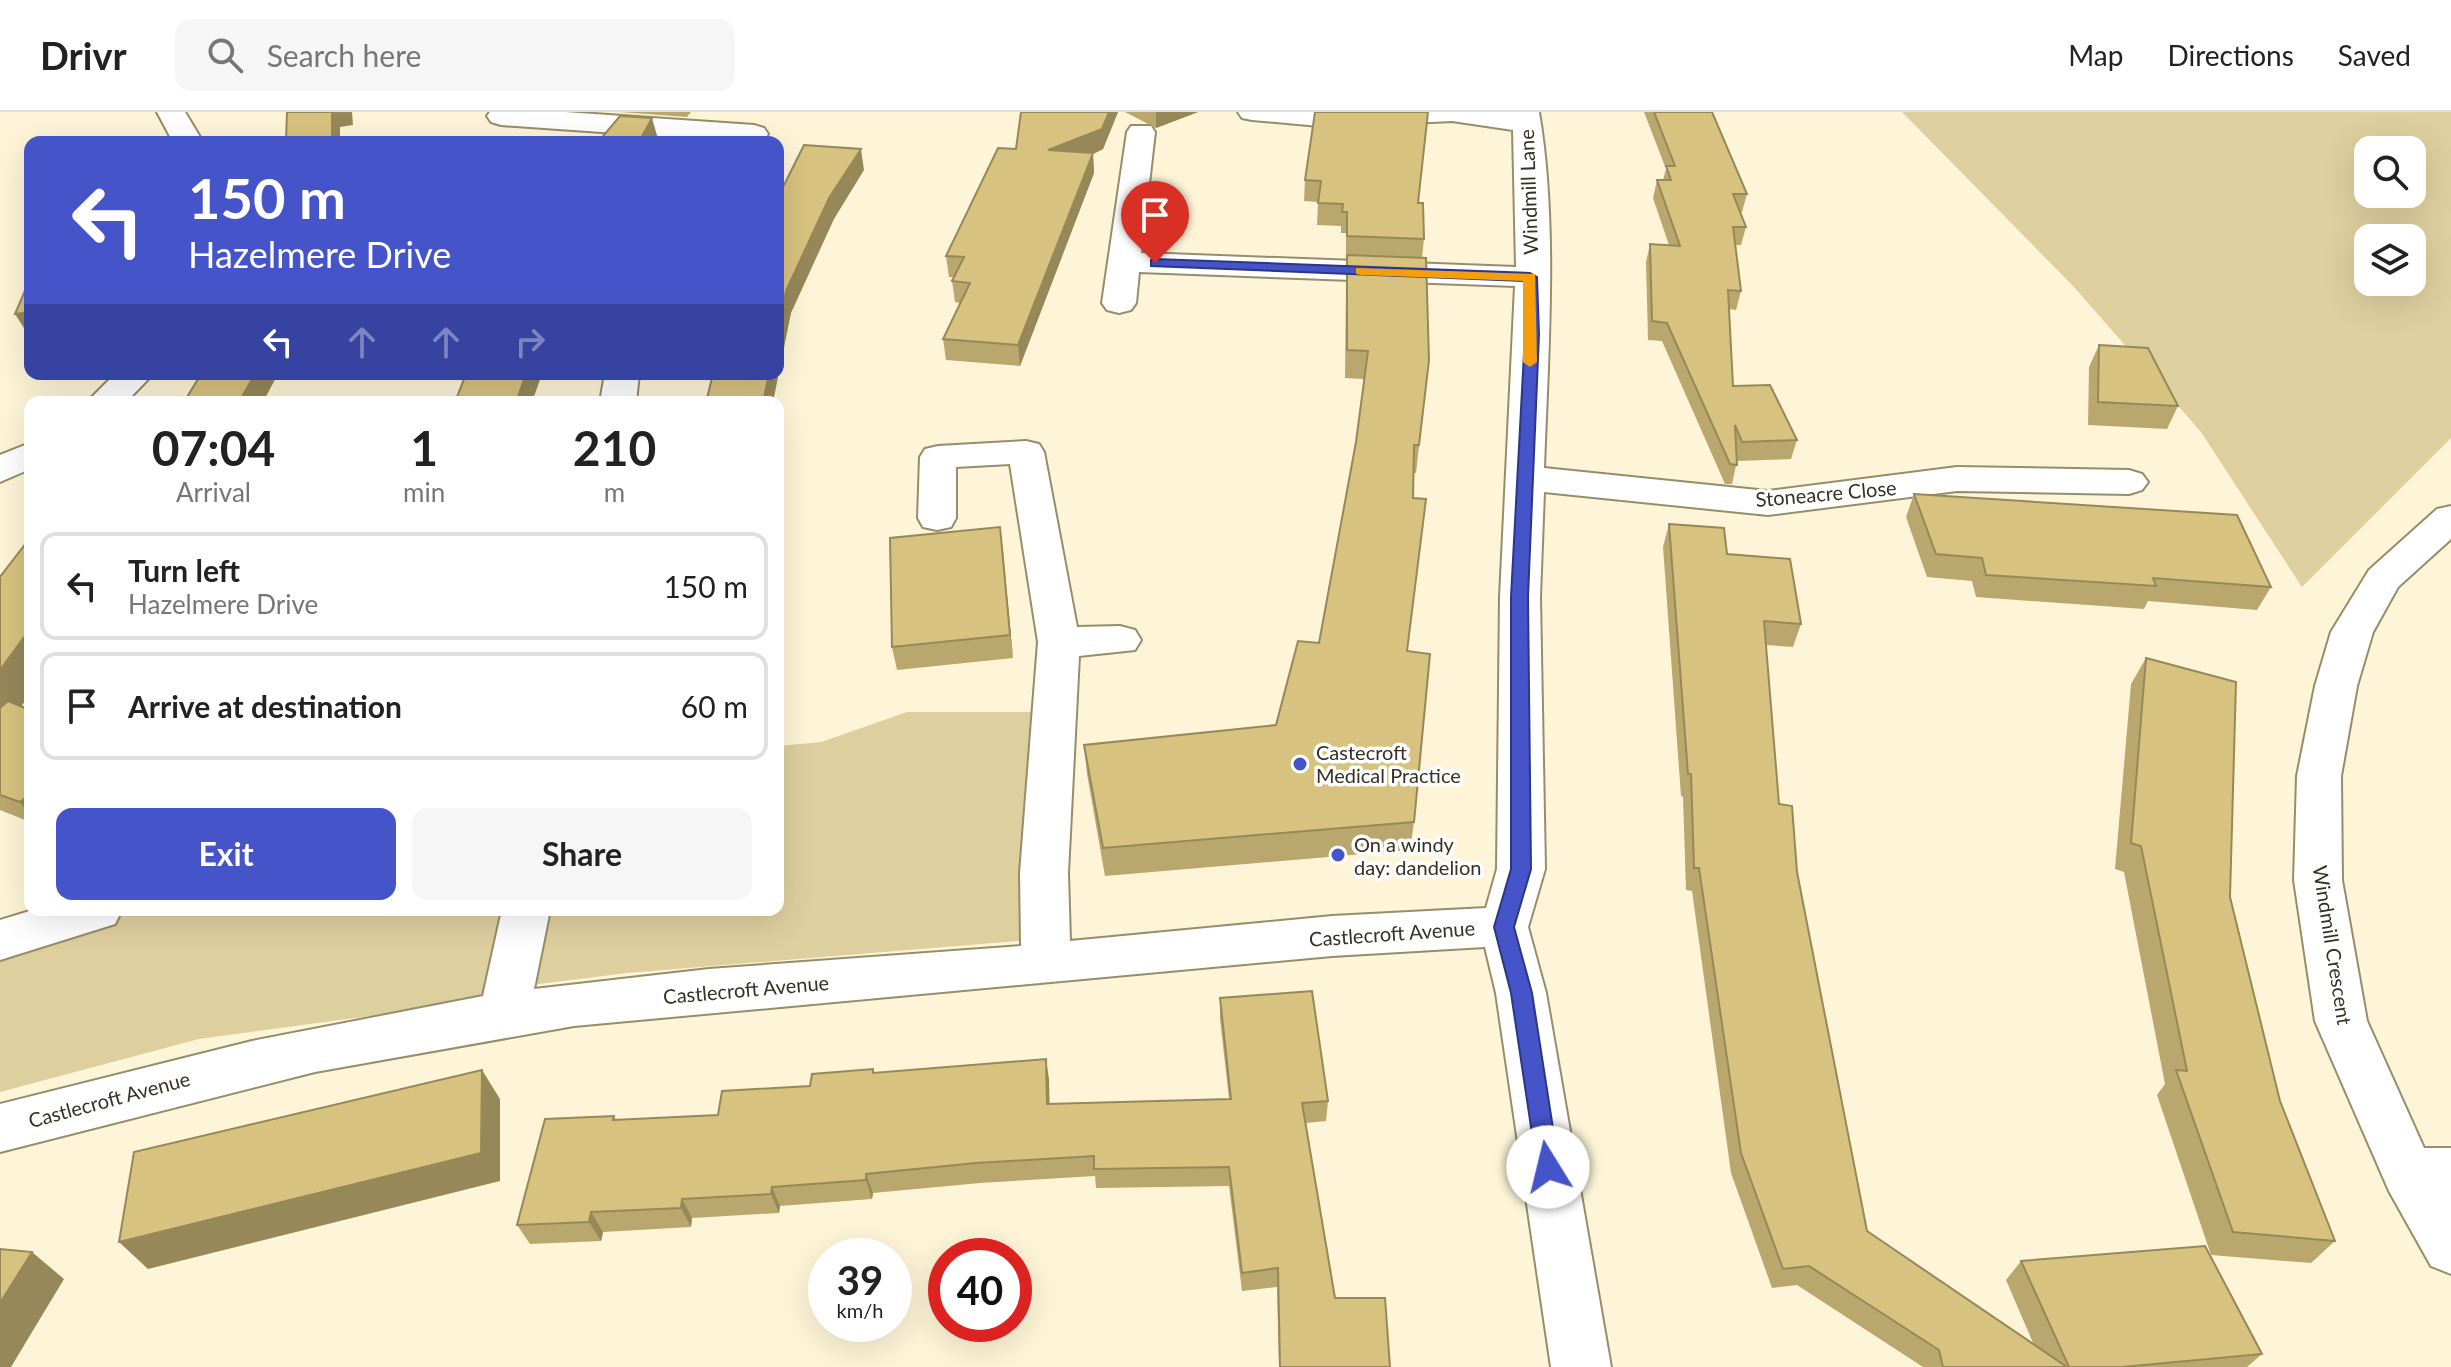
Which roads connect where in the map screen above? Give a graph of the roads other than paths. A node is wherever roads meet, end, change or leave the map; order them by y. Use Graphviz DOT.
graph roads {
  1 [pos="171,112"];
  2 [pos="505,112"];
  3 [pos="1252,112"];
  4 [pos="1446,113"];
  5 [pos="1526,118"];
  6 [pos="758,129"];
  7 [pos="1141,132"];
  8 [pos="185,136"];
  9 [pos="1124,262"];
  10 [pos="1530,277"];
  11 [pos="1119,303"];
  12 [pos="129,380"];
  13 [pos="112,396"];
  14 [pos="24,457"];
  15 [pos="0,470"];
  16 [pos="1524,478"];
  17 [pos="2129,482"];
  18 [pos="937,518"];
  19 [pos="2451,518"];
  20 [pos="1120,640"];
  21 [pos="1059,642"];
  22 [pos="78,916"];
  23 [pos="525,916"];
  24 [pos="1504,927"];
  25 [pos="0,940"];
  26 [pos="1046,964"];
  27 [pos="504,1014"];
  28 [pos="0,1128"];
  29 [pos="2430,1173"];
  30 [pos="2451,1247"];
  31 [pos="1581,1367"];
  1 -- 8 [label="street"];
  2 -- 6 [label="street"];
  3 -- 4 [label="street"];
  4 -- 5 [label="street"];
  5 -- 10 [label="street, Windmill Lane"];
  7 -- 9 [label="street"];
  9 -- 10 [label="street"];
  9 -- 11 [label="street"];
  10 -- 16 [label="street, Windmill Lane"];
  12 -- 13 [label="street"];
  14 -- 15 [label="street"];
  16 -- 17 [label="street, Stoneacre Close"];
  16 -- 24 [label="street, Windmill Lane"];
  18 -- 21 [label="street"];
  19 -- 29 [label="street, Windmill Crescent"];
  20 -- 21 [label="street"];
  21 -- 26 [label="street"];
  22 -- 25 [label="street"];
  23 -- 27 [label="street"];
  24 -- 26 [label="street, Castlecroft Avenue"];
  24 -- 31 [label="street"];
  26 -- 27 [label="street, Castlecroft Avenue"];
  27 -- 28 [label="street, Castlecroft Avenue"];
  29 -- 30 [label="street, Windmill Crescent"];
}
